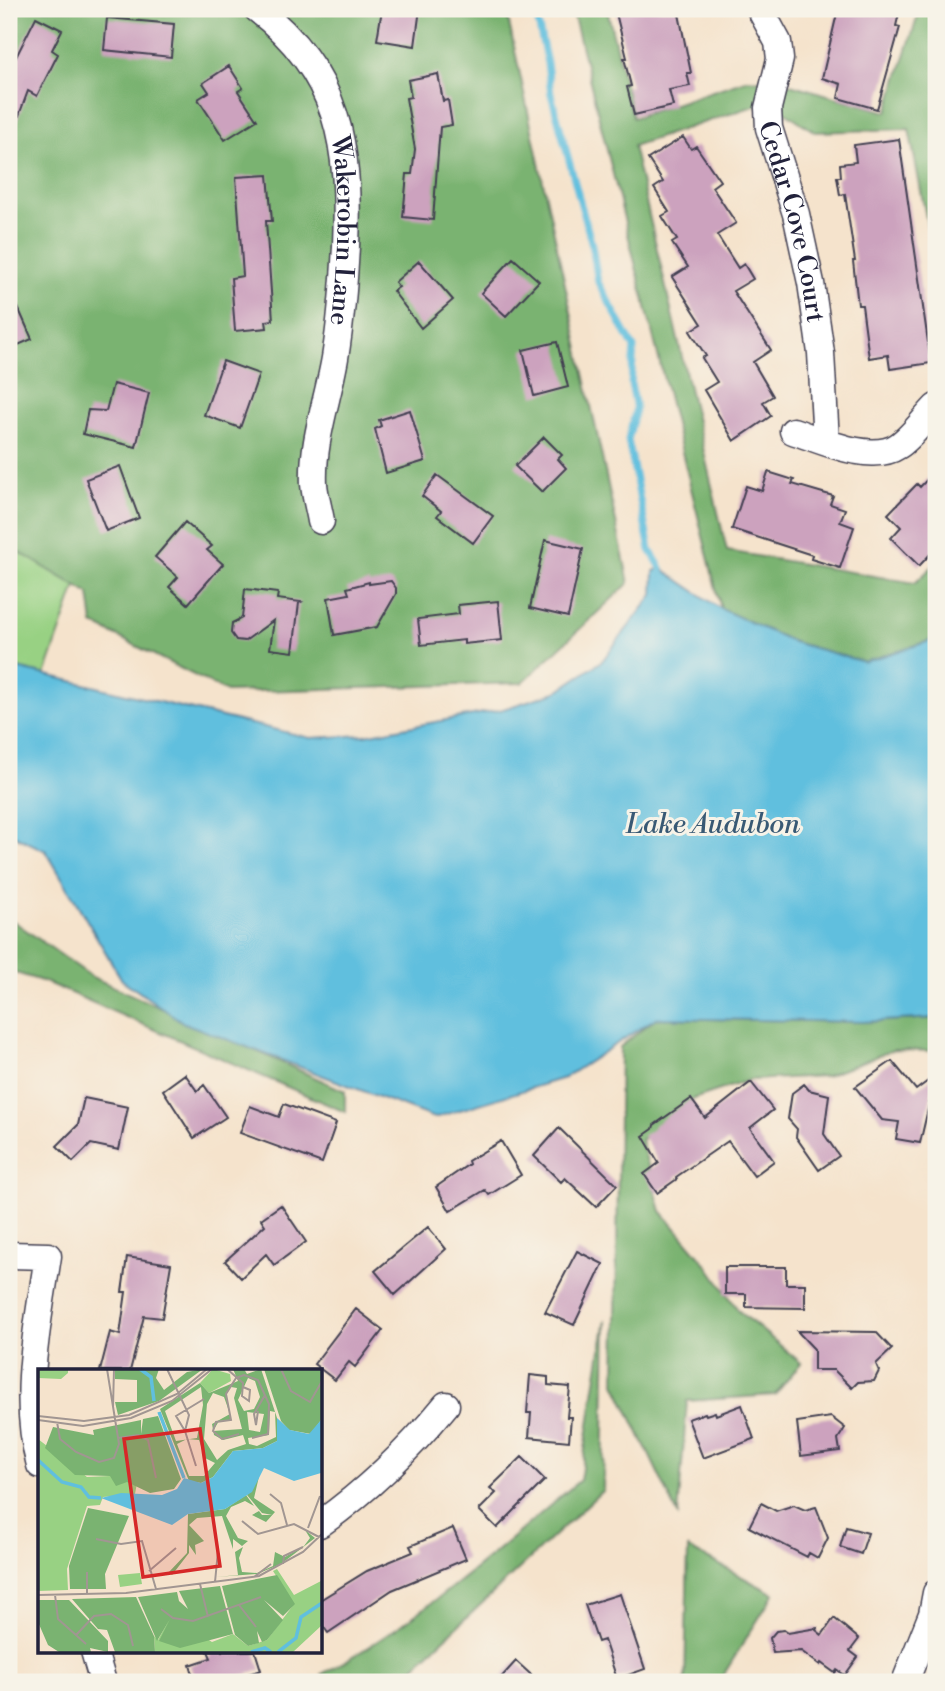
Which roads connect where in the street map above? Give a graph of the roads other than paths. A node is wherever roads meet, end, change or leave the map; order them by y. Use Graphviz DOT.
graph roads {
  1 [pos="257,9"];
  2 [pos="760,9"];
  3 [pos="936,407"];
  4 [pos="793,431"];
  5 [pos="826,441"];
  6 [pos="321,521"];
  7 [pos="9,1255"];
  8 [pos="446,1405"];
  9 [pos="38,1451"];
  10 [pos="322,1522"];
  11 [pos="936,1592"];
  12 [pos="94,1652"];
  13 [pos="103,1682"];
  14 [pos="905,1682"];
  1 -- 6 [label="street, Wakerobin Lane"];
  2 -- 5 [label="street, Cedar Cove Court"];
  3 -- 5 [label="street"];
  4 -- 5 [label="street"];
  7 -- 9 [label="street"];
  8 -- 10 [label="street"];
  11 -- 14 [label="street"];
  12 -- 13 [label="street"];
}
